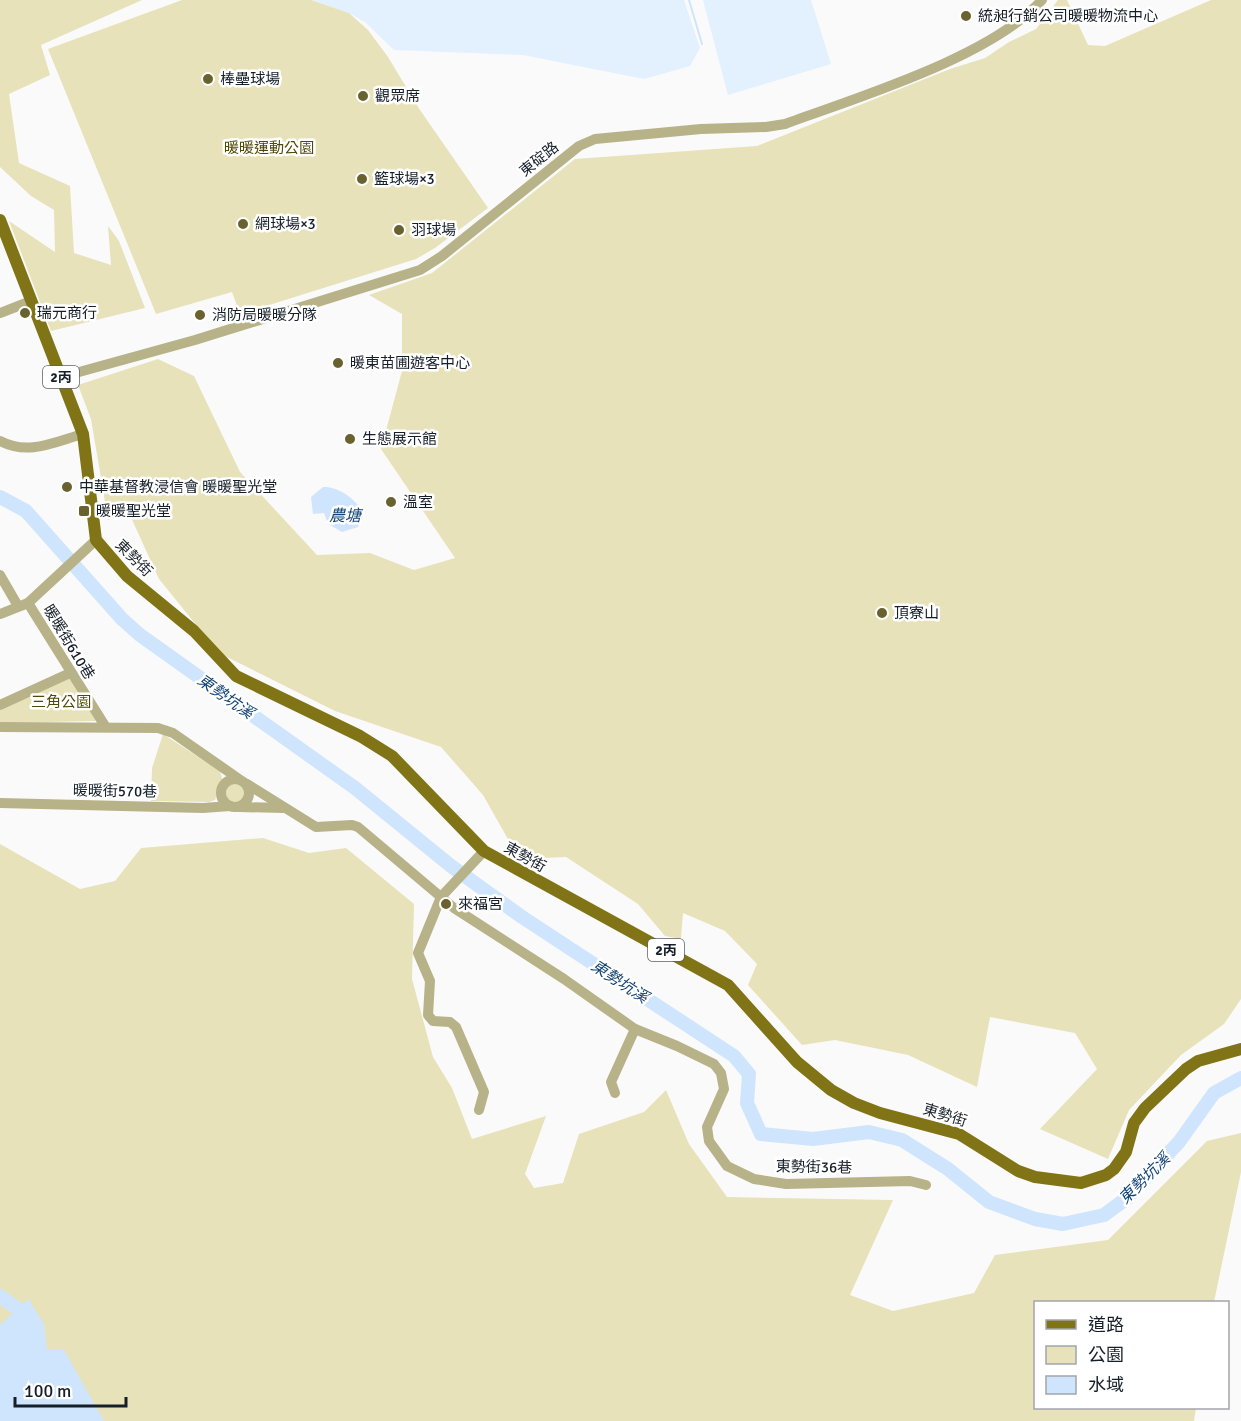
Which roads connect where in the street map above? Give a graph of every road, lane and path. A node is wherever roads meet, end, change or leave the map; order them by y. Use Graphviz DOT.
graph roads {
  1 [pos="1042,0"];
  2 [pos="0,220"];
  3 [pos="31,301"];
  4 [pos="0,314"];
  5 [pos="61,377"];
  6 [pos="83,434"];
  7 [pos="0,441"];
  8 [pos="93,544"];
  9 [pos="0,575"];
  10 [pos="23,604"];
  11 [pos="0,614"];
  12 [pos="70,673"];
  13 [pos="0,705"];
  14 [pos="105,726"];
  15 [pos="0,727"];
  16 [pos="243,782"];
  17 [pos="0,803"];
  18 [pos="234,806"];
  19 [pos="284,808"];
  20 [pos="480,855"];
  21 [pos="444,894"];
  22 [pos="635,1029"];
  23 [pos="1241,1049"];
  24 [pos="615,1093"];
  25 [pos="479,1110"];
  26 [pos="926,1185"];
  1 -- 5 [label="street, 東碇路"];
  2 -- 3 [label="main road, 東勢街 / 2丙"];
  3 -- 4 [label="street"];
  3 -- 5 [label="main road, 東勢街 / 2丙"];
  5 -- 6 [label="main road, 東勢街 / 2丙"];
  6 -- 7 [label="street"];
  6 -- 8 [label="main road, 東勢街 / 2丙"];
  8 -- 10 [label="street"];
  8 -- 20 [label="main road, 東勢街 / 2丙"];
  9 -- 10 [label="street, 暖暖街610巷"];
  10 -- 11 [label="street"];
  10 -- 12 [label="street, 暖暖街610巷"];
  12 -- 13 [label="street"];
  12 -- 14 [label="street, 暖暖街610巷"];
  14 -- 15 [label="street"];
  14 -- 16 [label="street"];
  16 -- 18 [label="street"];
  16 -- 18 [label="street"];
  16 -- 19 [label="street"];
  17 -- 18 [label="street, 暖暖街570巷"];
  18 -- 19 [label="street, 暖暖街570巷"];
  19 -- 21 [label="street"];
  20 -- 21 [label="street"];
  20 -- 23 [label="main road, 東勢街 / 2丙"];
  21 -- 22 [label="street, 東勢街36巷"];
  21 -- 25 [label="street"];
  22 -- 24 [label="street"];
  22 -- 26 [label="street, 東勢街36巷"];
}
